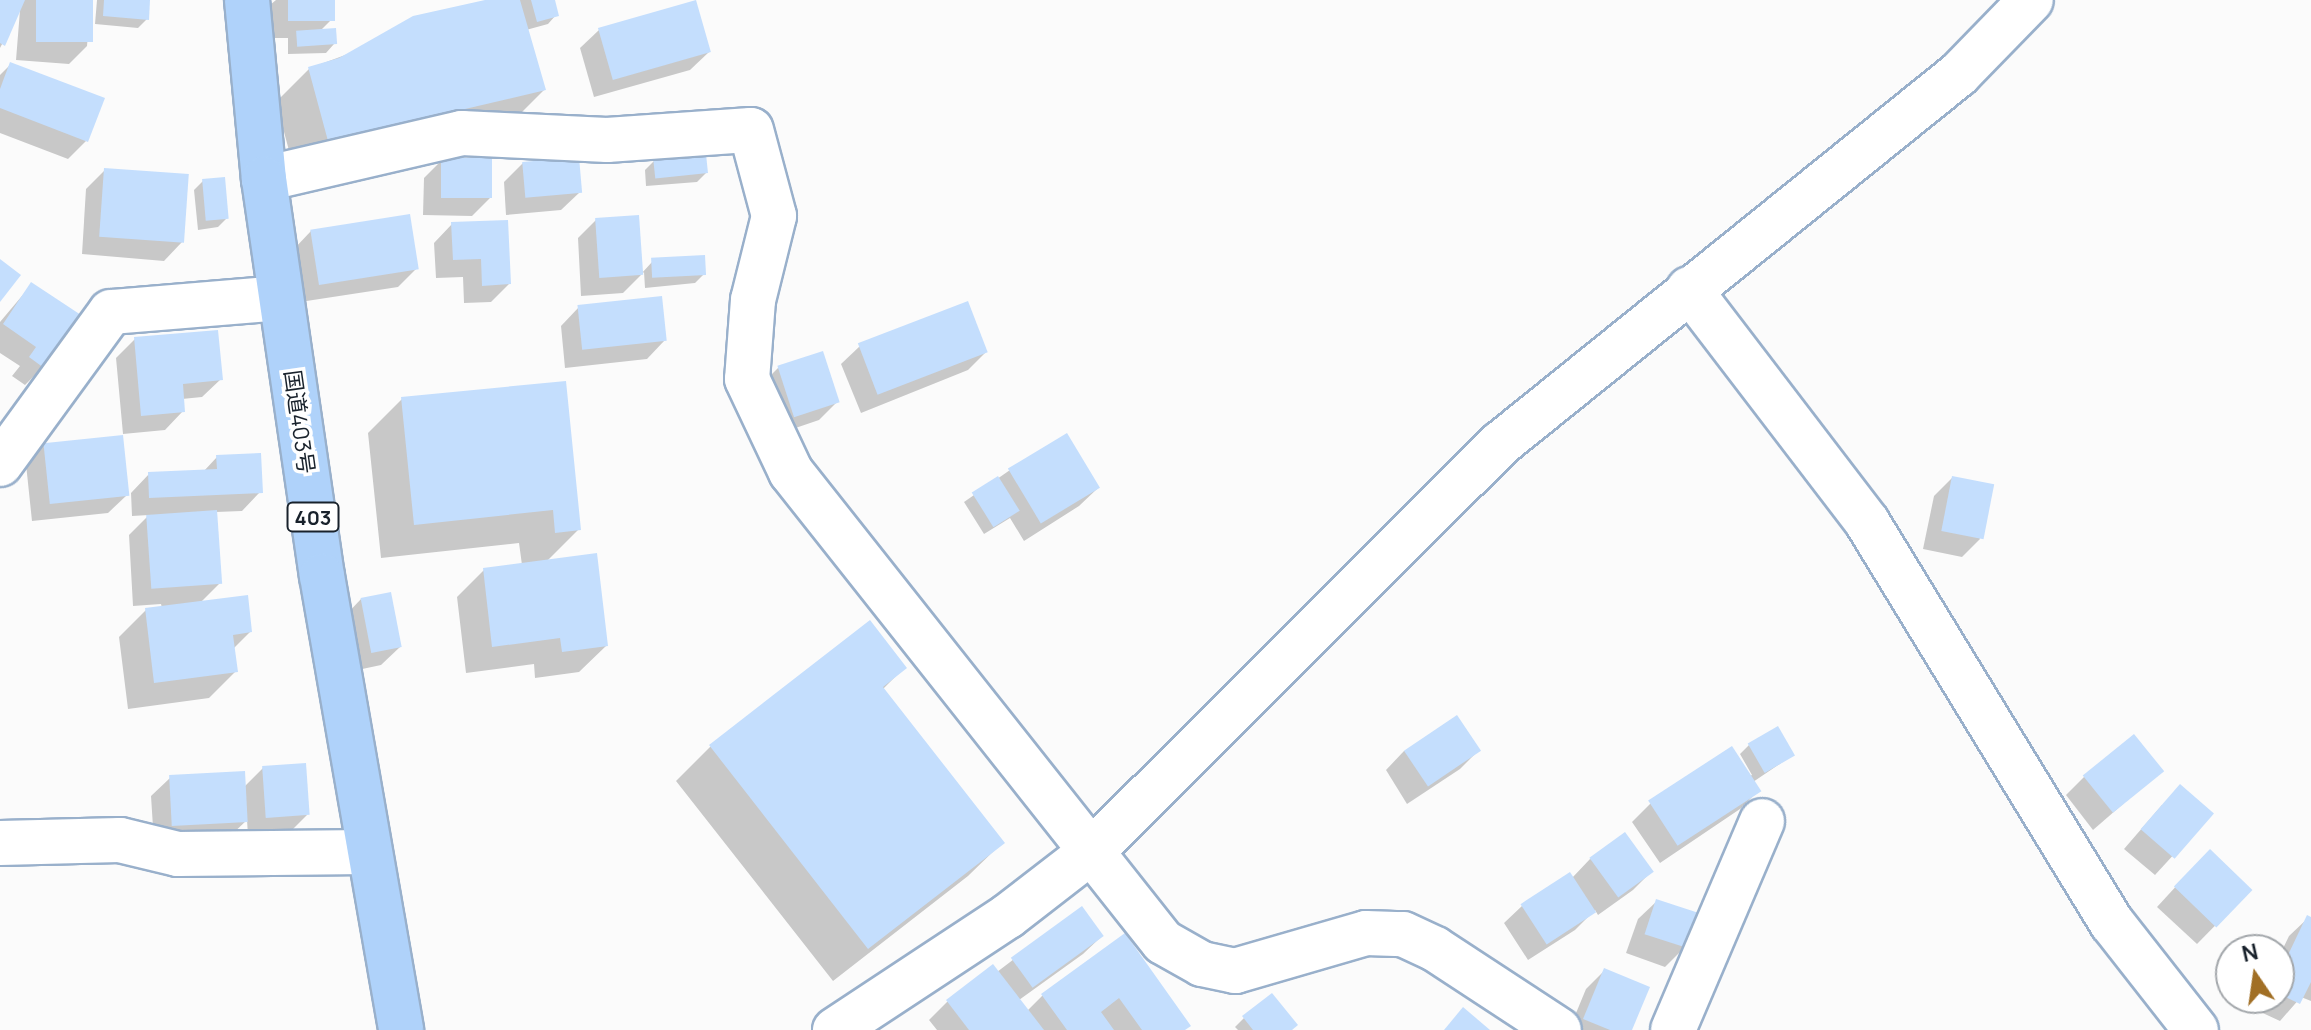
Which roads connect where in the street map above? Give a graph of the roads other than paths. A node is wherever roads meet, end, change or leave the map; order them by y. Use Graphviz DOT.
graph roads {
  1 [pos="247,0"];
  2 [pos="2031,0"];
  3 [pos="264,179"];
  4 [pos="1689,289"];
  5 [pos="280,298"];
  6 [pos="0,464"];
  7 [pos="1762,821"];
  8 [pos="0,843"];
  9 [pos="1092,851"];
  10 [pos="367,852"];
  11 [pos="401,1030"];
  12 [pos="835,1030"];
  13 [pos="1559,1030"];
  14 [pos="1673,1030"];
  15 [pos="2196,1030"];
  1 -- 3 [label="highway, 国道403号 / 403"];
  2 -- 4 [label="street"];
  3 -- 5 [label="highway, 国道403号 / 403"];
  3 -- 9 [label="street"];
  4 -- 9 [label="street"];
  4 -- 15 [label="street"];
  5 -- 6 [label="street"];
  5 -- 10 [label="highway, 国道403号 / 403"];
  7 -- 14 [label="street"];
  8 -- 10 [label="street"];
  9 -- 12 [label="street"];
  9 -- 13 [label="street"];
  10 -- 11 [label="highway, 国道403号 / 403"];
}
